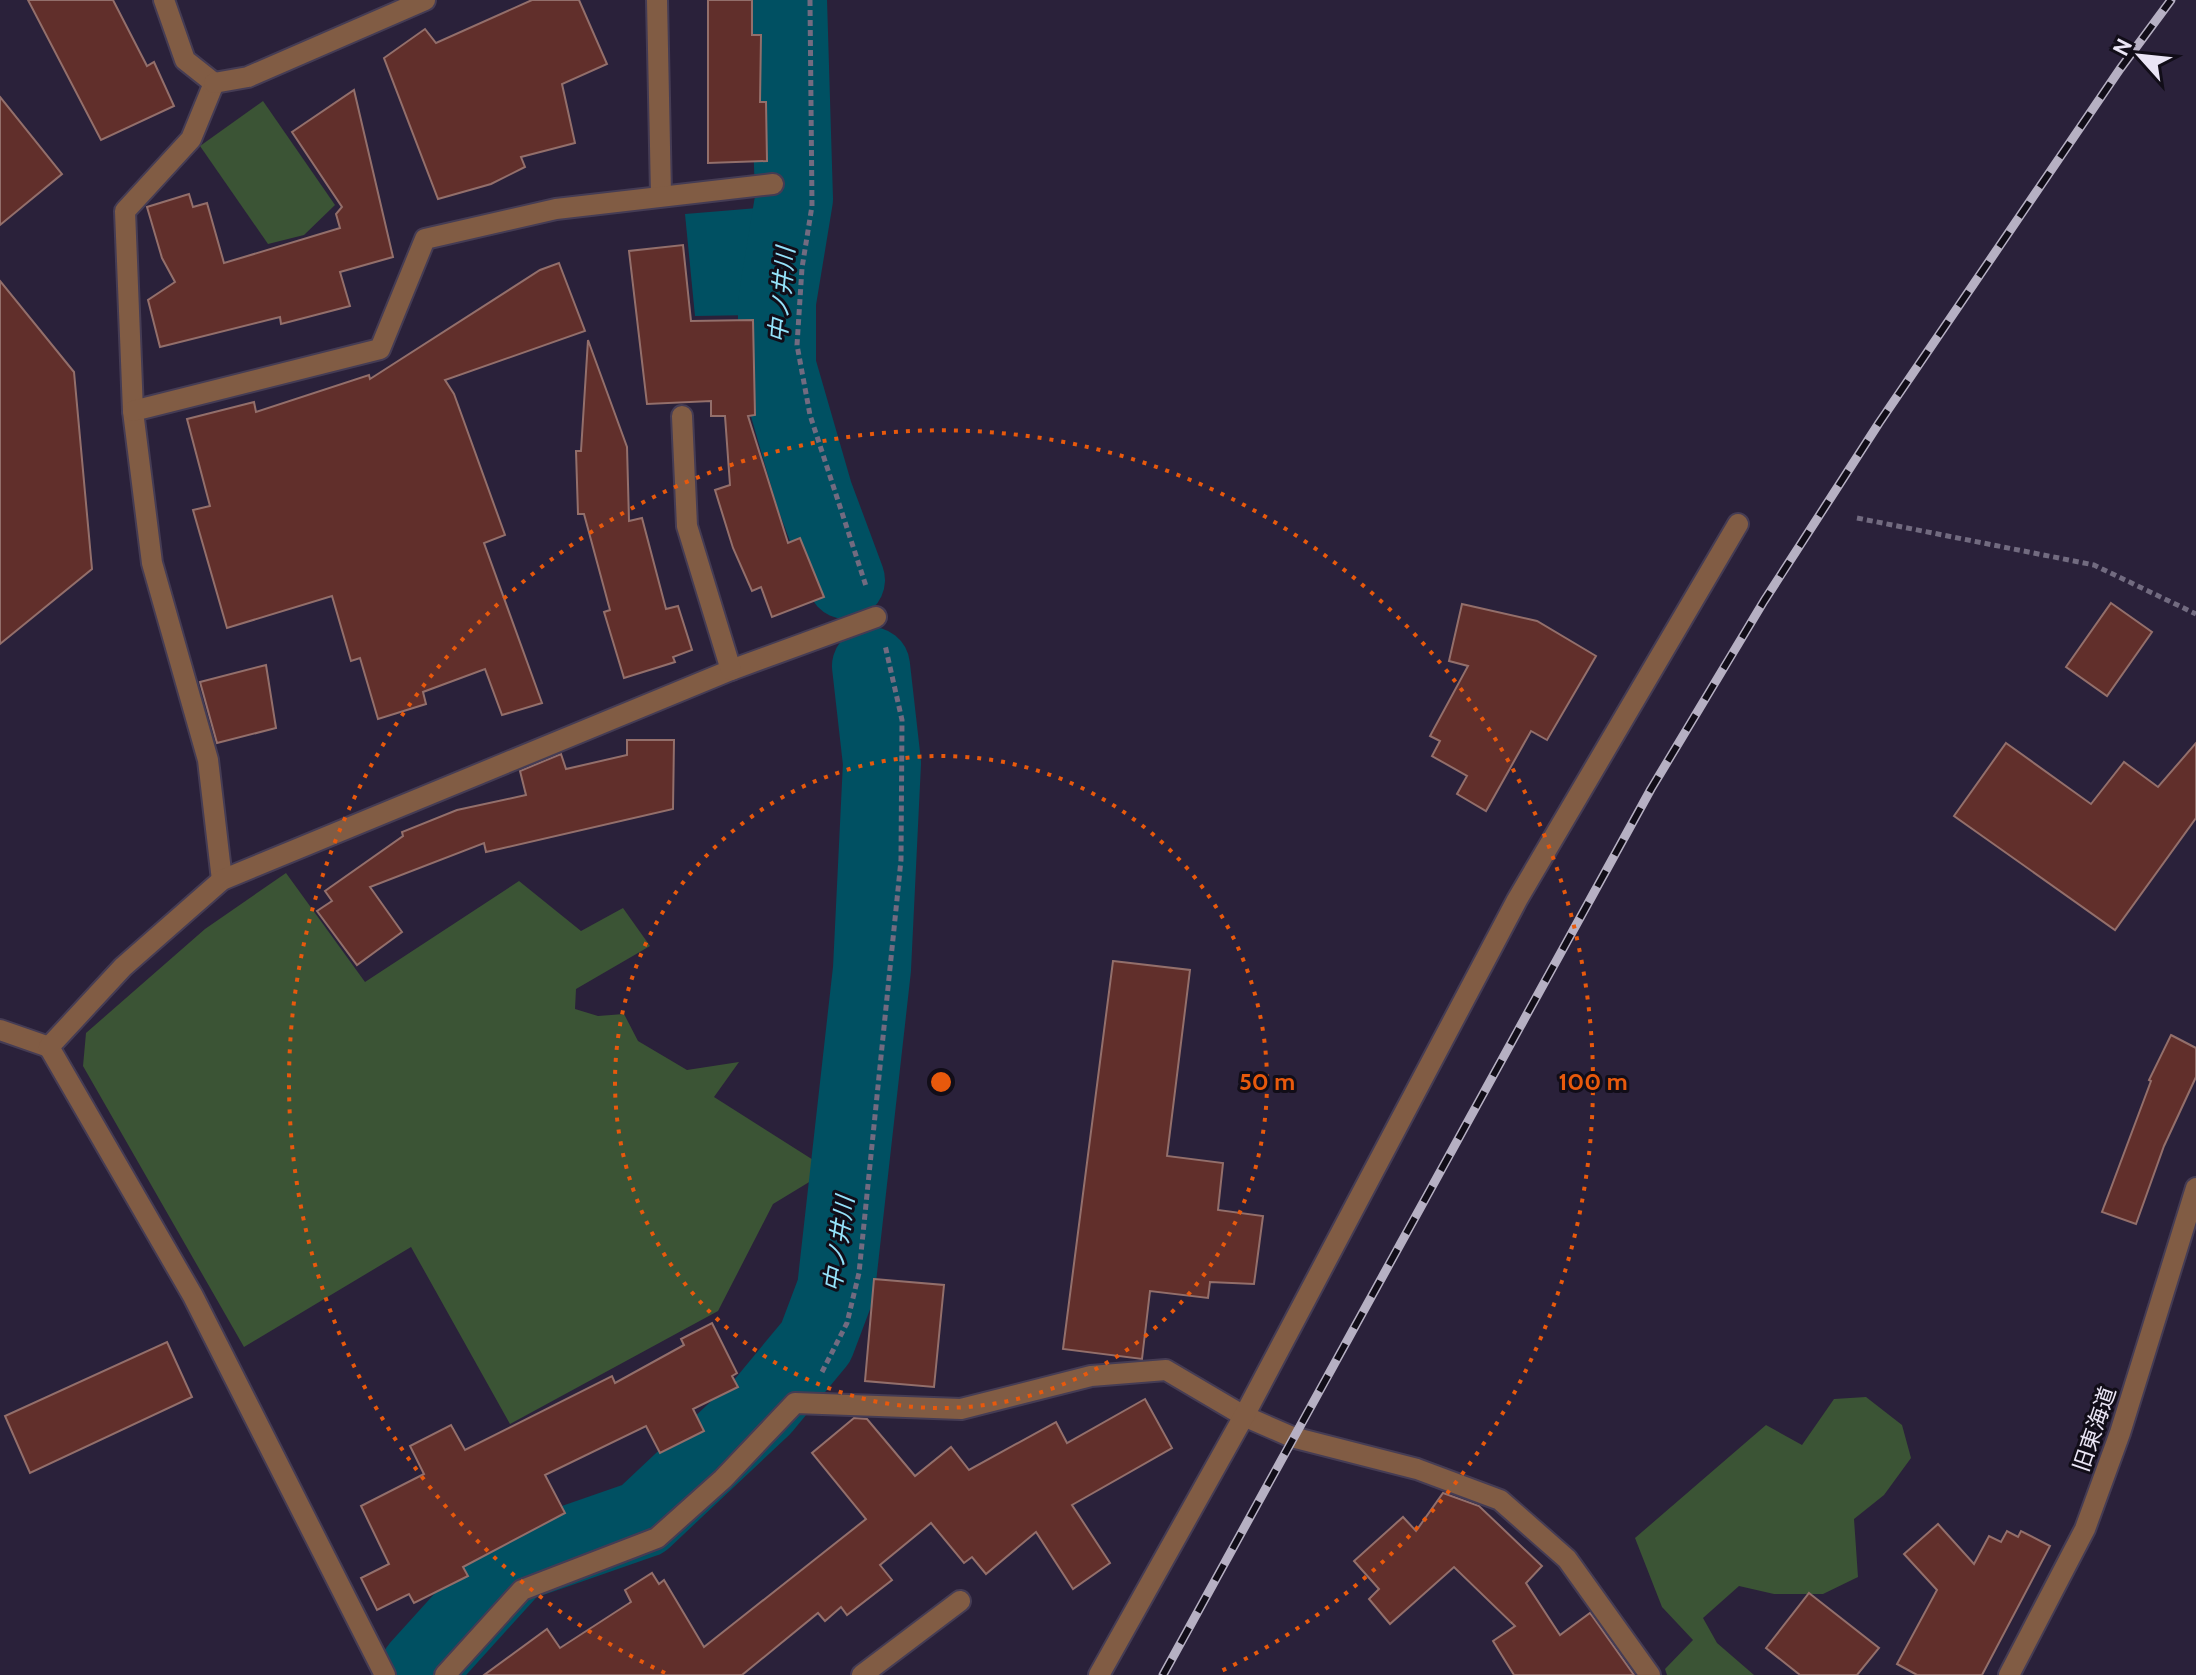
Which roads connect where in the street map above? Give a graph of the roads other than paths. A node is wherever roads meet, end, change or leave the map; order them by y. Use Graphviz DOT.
graph roads {
  1 [pos="164,0"];
  2 [pos="425,0"];
  3 [pos="657,0"];
  4 [pos="214,83"];
  5 [pos="773,184"];
  6 [pos="661,195"];
  7 [pos="133,411"];
  8 [pos="682,416"];
  9 [pos="1738,524"];
  10 [pos="876,617"];
  11 [pos="731,670"];
  12 [pos="222,880"];
  13 [pos="0,1030"];
  14 [pos="49,1047"];
  15 [pos="2196,1188"];
  16 [pos="1244,1416"];
  17 [pos="960,1601"];
  18 [pos="385,1675"];
  19 [pos="445,1675"];
  20 [pos="862,1675"];
  21 [pos="1099,1675"];
  22 [pos="1650,1675"];
  23 [pos="2009,1675"];
  1 -- 4 [label="street"];
  2 -- 4 [label="street"];
  3 -- 6 [label="street"];
  4 -- 7 [label="street"];
  5 -- 6 [label="street"];
  6 -- 7 [label="street"];
  7 -- 12 [label="street"];
  8 -- 11 [label="street"];
  9 -- 16 [label="street"];
  10 -- 11 [label="street"];
  11 -- 12 [label="street"];
  12 -- 14 [label="street"];
  13 -- 14 [label="street"];
  14 -- 18 [label="street"];
  15 -- 23 [label="street, 旧東海道"];
  16 -- 19 [label="street"];
  16 -- 21 [label="street"];
  16 -- 22 [label="street"];
  17 -- 20 [label="street"];
}
